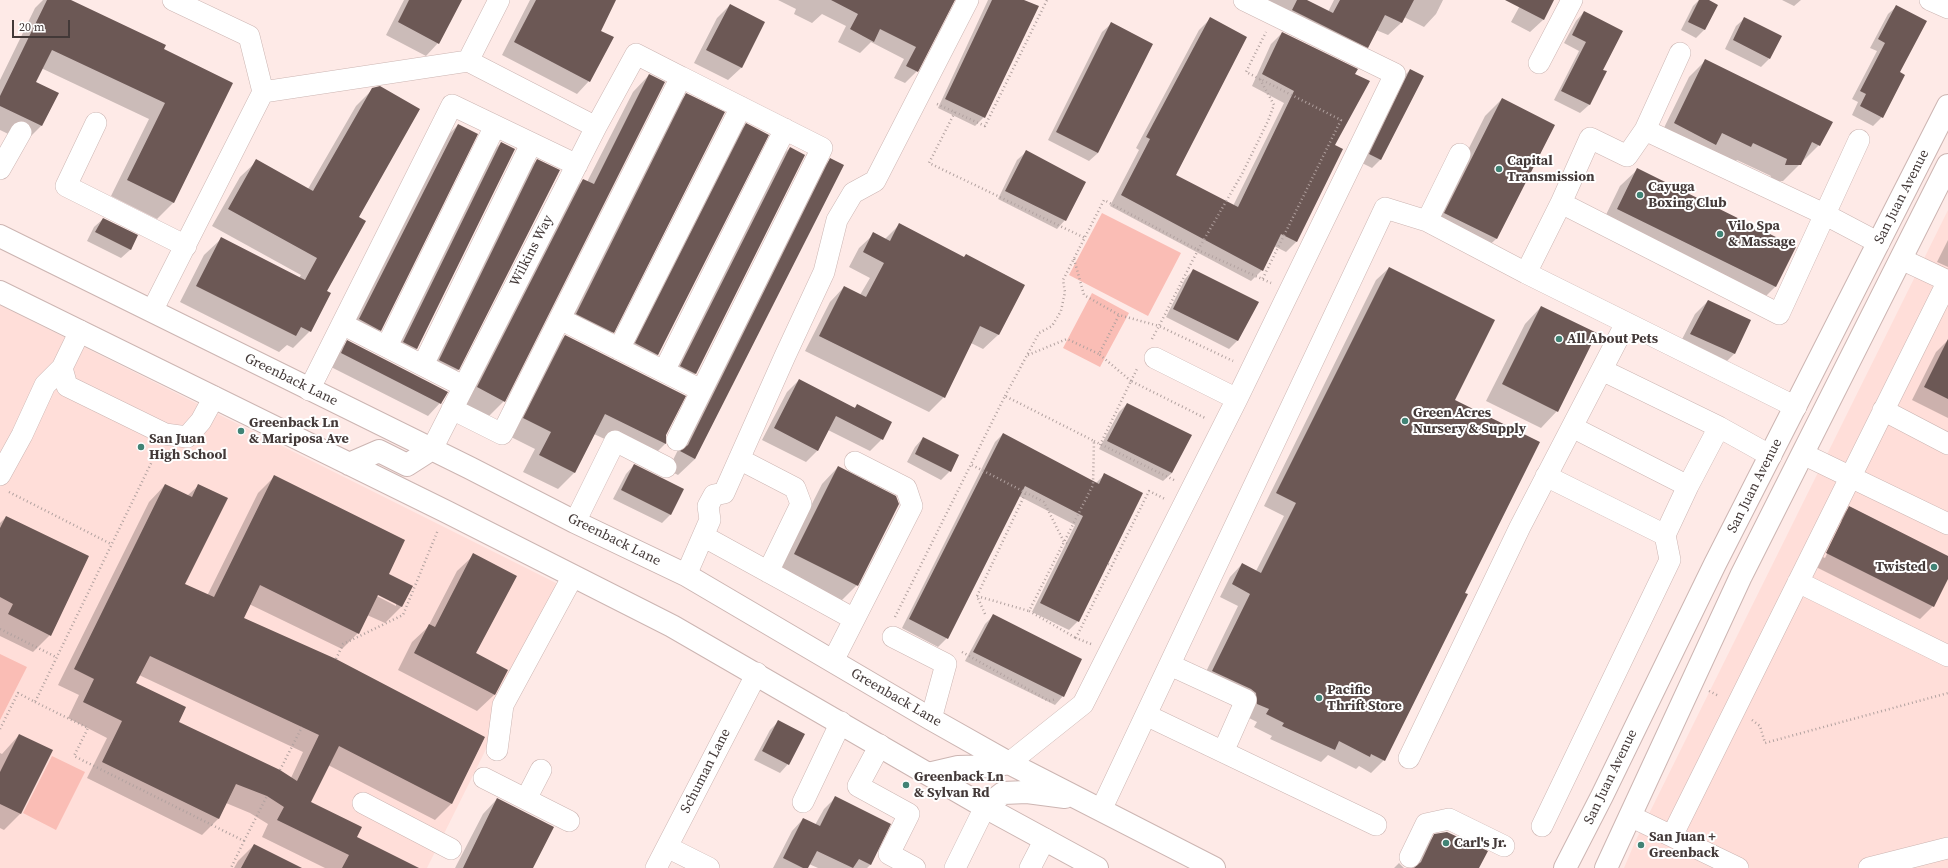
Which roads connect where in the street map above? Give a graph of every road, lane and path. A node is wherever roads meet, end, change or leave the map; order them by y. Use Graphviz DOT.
graph roads {
  1 [pos="173,0"];
  2 [pos="498,0"];
  3 [pos="968,0"];
  4 [pos="1047,0"];
  5 [pos="1244,0"];
  6 [pos="1572,0"];
  7 [pos="1930,0"];
  8 [pos="1948,8"];
  9 [pos="1266,31"];
  10 [pos="1680,53"];
  11 [pos="468,61"];
  12 [pos="1012,61"];
  13 [pos="1016,63"];
  14 [pos="1539,63"];
  15 [pos="681,77"];
  16 [pos="1260,79"];
  17 [pos="263,92"];
  18 [pos="1948,106"];
  19 [pos="741,107"];
  20 [pos="1342,120"];
  21 [pos="96,123"];
  22 [pos="1347,123"];
  23 [pos="495,126"];
  24 [pos="596,127"];
  25 [pos="785,129"];
  26 [pos="1645,130"];
  27 [pos="21,132"];
  28 [pos="1942,133"];
  29 [pos="1859,140"];
  30 [pos="531,144"];
  31 [pos="1460,154"];
  32 [pos="1948,165"];
  33 [pos="576,166"];
  34 [pos="0,169"];
  35 [pos="1561,203"];
  36 [pos="1824,214"];
  37 [pos="1427,222"];
  38 [pos="0,236"];
  39 [pos="1084,238"];
  40 [pos="1879,243"];
  41 [pos="186,246"];
  42 [pos="1198,250"];
  43 [pos="1074,259"];
  44 [pos="1901,259"];
  45 [pos="1526,273"];
  46 [pos="1262,280"];
  47 [pos="1948,281"];
  48 [pos="1277,286"];
  49 [pos="0,292"];
  50 [pos="152,311"];
  51 [pos="1119,315"];
  52 [pos="560,319"];
  53 [pos="1626,323"];
  54 [pos="342,324"];
  55 [pos="1158,326"];
  56 [pos="80,331"];
  57 [pos="387,346"];
  58 [pos="619,349"];
  59 [pos="1099,354"];
  60 [pos="1149,354"];
  61 [pos="1027,356"];
  62 [pos="1238,363"];
  63 [pos="423,365"];
  64 [pos="62,368"];
  65 [pos="1602,370"];
  66 [pos="664,371"];
  67 [pos="1131,381"];
  68 [pos="1837,385"];
  69 [pos="463,386"];
  70 [pos="309,390"];
  71 [pos="701,390"];
  72 [pos="1005,396"];
  73 [pos="214,397"];
  74 [pos="1237,399"];
  75 [pos="1796,407"];
  76 [pos="452,409"];
  77 [pos="1883,410"];
  78 [pos="1210,420"];
  79 [pos="1572,427"];
  80 [pos="1719,427"];
  81 [pos="165,434"];
  82 [pos="677,440"];
  83 [pos="1094,441"];
  84 [pos="1100,444"];
  85 [pos="1948,444"];
  86 [pos="432,449"];
  87 [pos="1803,454"];
  88 [pos="1771,456"];
  89 [pos="738,459"];
  90 [pos="854,462"];
  91 [pos="349,464"];
  92 [pos="972,465"];
  93 [pos="666,467"];
  94 [pos="1546,476"];
  95 [pos="1850,477"];
  96 [pos="1180,482"];
  97 [pos="4,483"];
  98 [pos="1688,486"];
  99 [pos="1026,492"];
  100 [pos="1170,502"];
  101 [pos="575,522"];
  102 [pos="1948,524"];
  103 [pos="440,525"];
  104 [pos="707,528"];
  105 [pos="1665,535"];
  106 [pos="1064,542"];
  107 [pos="111,544"];
  108 [pos="1069,544"];
  109 [pos="1108,564"];
  110 [pos="1112,566"];
  111 [pos="768,572"];
  112 [pos="686,575"];
  113 [pos="573,576"];
  114 [pos="1741,576"];
  115 [pos="1798,582"];
  116 [pos="977,596"];
  117 [pos="1029,611"];
  118 [pos="985,614"];
  119 [pos="854,619"];
  120 [pos="0,629"];
  121 [pos="898,629"];
  122 [pos="1076,638"];
  123 [pos="1093,645"];
  124 [pos="958,650"];
  125 [pos="1948,656"];
  126 [pos="56,657"];
  127 [pos="336,659"];
  128 [pos="833,661"];
  129 [pos="1170,665"];
  130 [pos="757,673"];
  131 [pos="1703,688"];
  132 [pos="1948,693"];
  133 [pos="1063,698"];
  134 [pos="35,702"];
  135 [pos="1736,707"];
  136 [pos="1146,715"];
  137 [pos="931,719"];
  138 [pos="841,722"];
  139 [pos="302,726"];
  140 [pos="0,729"];
  141 [pos="880,745"];
  142 [pos="497,750"];
  143 [pos="1223,752"];
  144 [pos="1409,758"];
  145 [pos="1009,763"];
  146 [pos="280,770"];
  147 [pos="541,770"];
  148 [pos="928,774"];
  149 [pos="484,778"];
  150 [pos="267,796"];
  151 [pos="1078,798"];
  152 [pos="526,799"];
  153 [pos="803,802"];
  154 [pos="363,803"];
  155 [pos="984,807"];
  156 [pos="1101,810"];
  157 [pos="1630,816"];
  158 [pos="569,821"];
  159 [pos="1376,825"];
  160 [pos="1542,826"];
  161 [pos="1672,836"];
  162 [pos="1045,839"];
  163 [pos="244,840"];
  164 [pos="1504,846"];
  165 [pos="667,847"];
  166 [pos="451,848"];
  167 [pos="1948,848"];
  168 [pos="1410,857"];
  169 [pos="231,868"];
  170 [pos="656,868"];
  171 [pos="709,868"];
  172 [pos="915,868"];
  173 [pos="955,868"];
  174 [pos="1030,868"];
  175 [pos="1097,868"];
  176 [pos="1214,868"];
  177 [pos="1565,868"];
  178 [pos="1607,868"];
  179 [pos="1738,868"];
  180 [pos="1869,868"];
  1 -- 17 [label="street"];
  2 -- 11 [label="street"];
  3 -- 89 [label="street"];
  4 -- 13 [label="path"];
  5 -- 74 [label="street"];
  6 -- 14 [label="street"];
  7 -- 8 [label="street"];
  9 -- 16 [label="path"];
  10 -- 26 [label="street"];
  11 -- 17 [label="street"];
  11 -- 24 [label="street"];
  12 -- 13 [label="path"];
  13 -- 39 [label="path"];
  15 -- 19 [label="street"];
  15 -- 24 [label="street, Wilkins Way"];
  15 -- 52 [label="street"];
  16 -- 20 [label="path"];
  16 -- 42 [label="path"];
  17 -- 41 [label="street"];
  18 -- 28 [label="main road, San Juan Avenue"];
  19 -- 25 [label="street"];
  19 -- 58 [label="street"];
  20 -- 22 [label="path"];
  20 -- 46 [label="path"];
  21 -- 41 [label="street"];
  23 -- 30 [label="street"];
  23 -- 54 [label="street"];
  23 -- 57 [label="street"];
  24 -- 33 [label="street, Wilkins Way"];
  25 -- 66 [label="street"];
  25 -- 71 [label="street"];
  26 -- 35 [label="street"];
  26 -- 36 [label="street"];
  27 -- 34 [label="street"];
  28 -- 40 [label="main road, San Juan Avenue"];
  29 -- 36 [label="street"];
  30 -- 33 [label="street"];
  30 -- 63 [label="street"];
  31 -- 37 [label="street"];
  32 -- 44 [label="main road, San Juan Avenue"];
  33 -- 69 [label="street, Wilkins Way"];
  35 -- 36 [label="street"];
  35 -- 45 [label="street"];
  36 -- 40 [label="street"];
  37 -- 45 [label="street"];
  37 -- 129 [label="street"];
  38 -- 50 [label="main road, Greenback Lane"];
  39 -- 42 [label="path"];
  39 -- 43 [label="path"];
  40 -- 75 [label="main road, San Juan Avenue"];
  41 -- 50 [label="street"];
  42 -- 46 [label="path"];
  42 -- 55 [label="path"];
  43 -- 51 [label="path"];
  43 -- 61 [label="path"];
  44 -- 47 [label="street"];
  44 -- 68 [label="main road, San Juan Avenue"];
  45 -- 53 [label="street"];
  46 -- 48 [label="path"];
  47 -- 77 [label="street"];
  49 -- 56 [label="main road"];
  50 -- 70 [label="main road, Greenback Lane"];
  51 -- 55 [label="path"];
  51 -- 59 [label="path"];
  52 -- 58 [label="street"];
  52 -- 76 [label="street"];
  53 -- 65 [label="street"];
  53 -- 75 [label="street"];
  54 -- 57 [label="street"];
  54 -- 70 [label="street"];
  55 -- 60 [label="path"];
  55 -- 62 [label="path"];
  56 -- 64 [label="street"];
  56 -- 73 [label="main road"];
  57 -- 63 [label="street"];
  58 -- 66 [label="street"];
  59 -- 61 [label="path"];
  59 -- 67 [label="path"];
  60 -- 67 [label="path"];
  60 -- 74 [label="street"];
  61 -- 72 [label="path"];
  63 -- 69 [label="street"];
  64 -- 81 [label="street"];
  64 -- 97 [label="street"];
  65 -- 79 [label="street"];
  65 -- 80 [label="street"];
  66 -- 71 [label="street"];
  67 -- 78 [label="path"];
  67 -- 84 [label="path"];
  68 -- 87 [label="main road, San Juan Avenue"];
  68 -- 88 [label="main road"];
  69 -- 76 [label="street, Wilkins Way"];
  70 -- 86 [label="main road, Greenback Lane"];
  71 -- 82 [label="street"];
  72 -- 83 [label="path"];
  72 -- 92 [label="path"];
  73 -- 81 [label="street"];
  73 -- 91 [label="main road"];
  74 -- 145 [label="street"];
  75 -- 88 [label="main road, San Juan Avenue"];
  76 -- 86 [label="street, Wilkins Way"];
  77 -- 85 [label="street"];
  77 -- 95 [label="street"];
  79 -- 94 [label="street"];
  79 -- 98 [label="street"];
  80 -- 88 [label="street"];
  80 -- 98 [label="street"];
  81 -- 107 [label="path"];
  83 -- 84 [label="path"];
  83 -- 106 [label="path"];
  84 -- 96 [label="path"];
  86 -- 91 [label="main road"];
  86 -- 101 [label="main road, Greenback Lane"];
  87 -- 95 [label="street"];
  87 -- 114 [label="main road, San Juan Avenue"];
  88 -- 114 [label="main road"];
  88 -- 177 [label="main road, San Juan Avenue"];
  89 -- 104 [label="street"];
  89 -- 111 [label="street"];
  90 -- 119 [label="street"];
  91 -- 113 [label="main road"];
  92 -- 99 [label="path"];
  92 -- 121 [label="path"];
  93 -- 101 [label="street"];
  94 -- 105 [label="street"];
  94 -- 144 [label="street"];
  95 -- 102 [label="street"];
  95 -- 115 [label="street"];
  97 -- 107 [label="path"];
  98 -- 105 [label="street"];
  99 -- 106 [label="path"];
  99 -- 116 [label="path"];
  100 -- 110 [label="path"];
  101 -- 112 [label="main road, Greenback Lane"];
  103 -- 127 [label="path"];
  104 -- 111 [label="street"];
  104 -- 112 [label="street"];
  105 -- 160 [label="street"];
  106 -- 108 [label="path"];
  106 -- 117 [label="path"];
  107 -- 126 [label="path"];
  109 -- 110 [label="path"];
  110 -- 122 [label="path"];
  111 -- 119 [label="street"];
  112 -- 128 [label="main road, Greenback Lane"];
  113 -- 130 [label="main road"];
  113 -- 142 [label="street"];
  114 -- 157 [label="main road, San Juan Avenue"];
  115 -- 125 [label="street"];
  115 -- 135 [label="street"];
  116 -- 117 [label="path"];
  116 -- 118 [label="path"];
  117 -- 122 [label="path"];
  119 -- 128 [label="street"];
  120 -- 126 [label="path"];
  121 -- 137 [label="street"];
  122 -- 123 [label="path"];
  124 -- 133 [label="path"];
  126 -- 134 [label="path"];
  128 -- 137 [label="main road, Greenback Lane"];
  129 -- 136 [label="street"];
  129 -- 143 [label="street"];
  130 -- 138 [label="main road"];
  130 -- 165 [label="street, Schuman Lane"];
  131 -- 135 [label="path"];
  132 -- 135 [label="path"];
  134 -- 140 [label="path"];
  134 -- 163 [label="path"];
  135 -- 161 [label="street"];
  136 -- 143 [label="street"];
  136 -- 156 [label="street"];
  137 -- 145 [label="main road, Greenback Lane"];
  138 -- 141 [label="main road"];
  138 -- 153 [label="street"];
  139 -- 146 [label="path"];
  141 -- 148 [label="main road"];
  141 -- 172 [label="street"];
  143 -- 159 [label="street"];
  145 -- 148 [label="main road"];
  145 -- 151 [label="main road, Greenback Lane"];
  147 -- 152 [label="street"];
  148 -- 155 [label="main road"];
  149 -- 152 [label="street"];
  150 -- 163 [label="path"];
  151 -- 155 [label="main road"];
  151 -- 156 [label="main road, Greenback Lane"];
  152 -- 158 [label="street"];
  154 -- 166 [label="street"];
  155 -- 162 [label="main road"];
  155 -- 173 [label="street"];
  156 -- 176 [label="main road, Greenback Lane"];
  157 -- 161 [label="street"];
  157 -- 178 [label="main road, San Juan Avenue"];
  161 -- 179 [label="street"];
  162 -- 174 [label="street"];
  162 -- 175 [label="main road"];
  163 -- 169 [label="path"];
  164 -- 168 [label="street"];
  165 -- 170 [label="street, Schuman Lane"];
  165 -- 171 [label="street"];
  167 -- 180 [label="street"];
}
